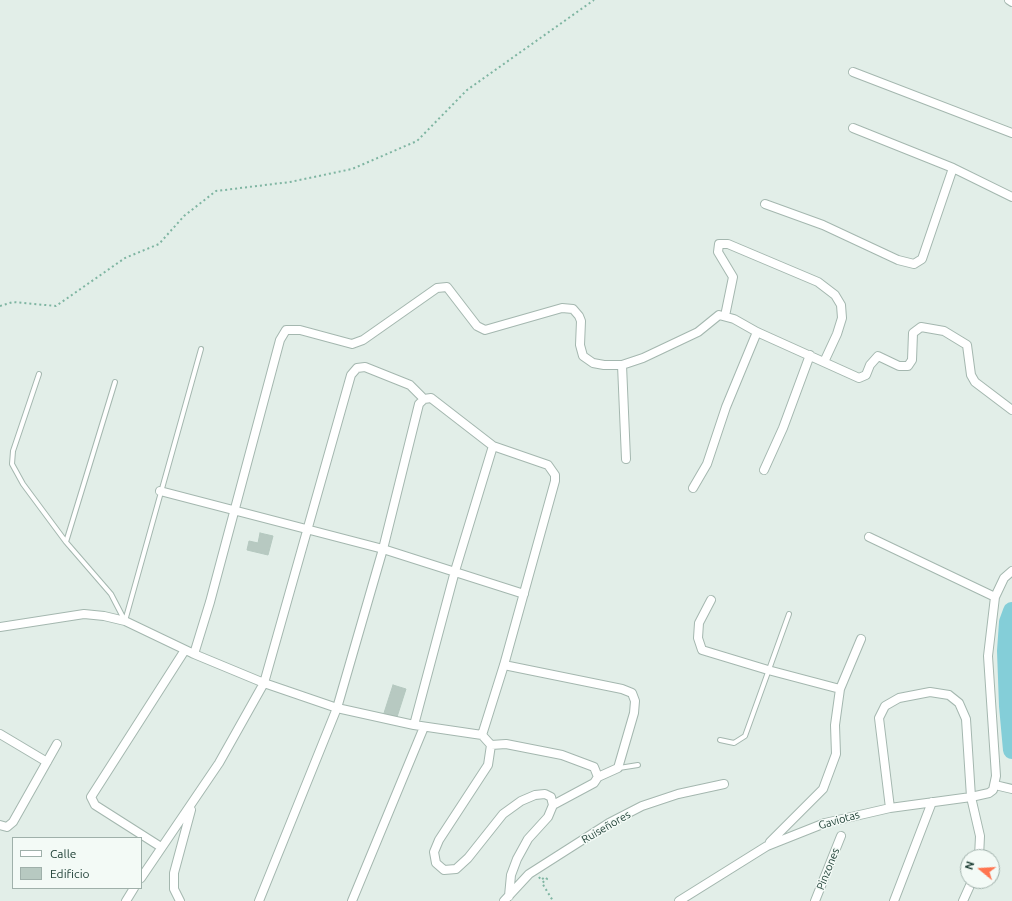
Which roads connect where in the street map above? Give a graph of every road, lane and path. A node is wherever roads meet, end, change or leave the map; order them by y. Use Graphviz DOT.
graph roads {
  1 [pos="594,0"];
  2 [pos="1009,0"];
  3 [pos="1012,2"];
  4 [pos="852,72"];
  5 [pos="853,128"];
  6 [pos="1012,133"];
  7 [pos="953,168"];
  8 [pos="1012,197"];
  9 [pos="765,204"];
  10 [pos="0,306"];
  11 [pos="725,316"];
  12 [pos="757,332"];
  13 [pos="201,349"];
  14 [pos="810,356"];
  15 [pos="824,362"];
  16 [pos="622,365"];
  17 [pos="39,374"];
  18 [pos="114,382"];
  19 [pos="424,399"];
  20 [pos="1011,408"];
  21 [pos="493,446"];
  22 [pos="626,458"];
  23 [pos="764,470"];
  24 [pos="693,488"];
  25 [pos="160,491"];
  26 [pos="233,511"];
  27 [pos="307,530"];
  28 [pos="868,537"];
  29 [pos="66,542"];
  30 [pos="383,549"];
  31 [pos="455,571"];
  32 [pos="1012,571"];
  33 [pos="524,594"];
  34 [pos="996,597"];
  35 [pos="711,600"];
  36 [pos="789,614"];
  37 [pos="125,621"];
  38 [pos="0,627"];
  39 [pos="861,639"];
  40 [pos="185,650"];
  41 [pos="194,654"];
  42 [pos="504,665"];
  43 [pos="768,670"];
  44 [pos="264,683"];
  45 [pos="840,689"];
  46 [pos="336,708"];
  47 [pos="414,725"];
  48 [pos="424,727"];
  49 [pos="0,734"];
  50 [pos="482,735"];
  51 [pos="720,740"];
  52 [pos="57,744"];
  53 [pos="491,745"];
  54 [pos="47,762"];
  55 [pos="638,765"];
  56 [pos="618,768"];
  57 [pos="598,777"];
  58 [pos="724,784"];
  59 [pos="999,785"];
  60 [pos="1012,788"];
  61 [pos="971,797"];
  62 [pos="932,802"];
  63 [pos="192,805"];
  64 [pos="552,805"];
  65 [pos="890,808"];
  66 [pos="0,825"];
  67 [pos="841,836"];
  68 [pos="767,846"];
  69 [pos="161,847"];
  70 [pos="979,849"];
  71 [pos="535,870"];
  72 [pos="142,876"];
  73 [pos="133,889"];
  74 [pos="968,889"];
  75 [pos="506,898"];
  76 [pos="126,901"];
  77 [pos="180,901"];
  78 [pos="259,901"];
  79 [pos="352,901"];
  80 [pos="554,901"];
  81 [pos="678,901"];
  82 [pos="815,901"];
  83 [pos="894,901"];
  84 [pos="963,901"];
  1 -- 10 [label="path"];
  2 -- 3 [label="street"];
  4 -- 6 [label="street"];
  5 -- 7 [label="street"];
  7 -- 8 [label="street"];
  7 -- 9 [label="street"];
  11 -- 12 [label="street"];
  11 -- 15 [label="street"];
  11 -- 16 [label="street"];
  12 -- 14 [label="street"];
  12 -- 24 [label="street"];
  13 -- 25 [label="lane"];
  14 -- 15 [label="street"];
  14 -- 23 [label="street"];
  15 -- 20 [label="street"];
  16 -- 22 [label="street"];
  16 -- 26 [label="street"];
  17 -- 29 [label="lane"];
  18 -- 29 [label="lane"];
  19 -- 21 [label="street"];
  19 -- 27 [label="street"];
  19 -- 30 [label="street"];
  21 -- 31 [label="street"];
  21 -- 33 [label="street"];
  25 -- 26 [label="street"];
  25 -- 37 [label="lane"];
  26 -- 27 [label="street"];
  26 -- 41 [label="street"];
  27 -- 30 [label="street"];
  27 -- 44 [label="street"];
  28 -- 34 [label="street"];
  29 -- 37 [label="lane"];
  30 -- 31 [label="street"];
  30 -- 46 [label="street"];
  31 -- 33 [label="street"];
  31 -- 47 [label="street"];
  32 -- 34 [label="street"];
  33 -- 42 [label="street"];
  34 -- 59 [label="street"];
  35 -- 43 [label="street"];
  36 -- 43 [label="lane"];
  37 -- 38 [label="street"];
  37 -- 40 [label="street"];
  39 -- 45 [label="street"];
  40 -- 41 [label="street"];
  40 -- 69 [label="street"];
  41 -- 44 [label="street"];
  42 -- 50 [label="street"];
  42 -- 56 [label="street"];
  43 -- 45 [label="street"];
  43 -- 51 [label="lane"];
  44 -- 46 [label="street"];
  44 -- 63 [label="street"];
  45 -- 68 [label="street"];
  46 -- 47 [label="street"];
  46 -- 78 [label="street"];
  47 -- 48 [label="street"];
  48 -- 50 [label="street"];
  48 -- 79 [label="street"];
  49 -- 54 [label="street"];
  50 -- 53 [label="street"];
  52 -- 54 [label="street"];
  53 -- 57 [label="street"];
  53 -- 64 [label="street"];
  54 -- 66 [label="street"];
  55 -- 56 [label="lane"];
  56 -- 57 [label="street"];
  57 -- 64 [label="street"];
  58 -- 71 [label="street, Ruiseñores"];
  59 -- 60 [label="street"];
  59 -- 61 [label="street, Gaviotas"];
  61 -- 62 [label="street, Gaviotas"];
  61 -- 65 [label="street"];
  61 -- 70 [label="street"];
  62 -- 65 [label="street, Gaviotas"];
  62 -- 83 [label="street"];
  63 -- 69 [label="street"];
  63 -- 77 [label="street"];
  64 -- 75 [label="street"];
  65 -- 68 [label="street, Gaviotas"];
  67 -- 82 [label="street, Pinzones"];
  68 -- 81 [label="street, Gaviotas"];
  69 -- 72 [label="street"];
  71 -- 75 [label="street, Ruiseñores"];
  71 -- 80 [label="path"];
  73 -- 76 [label="street"];
  74 -- 84 [label="street"];
}
